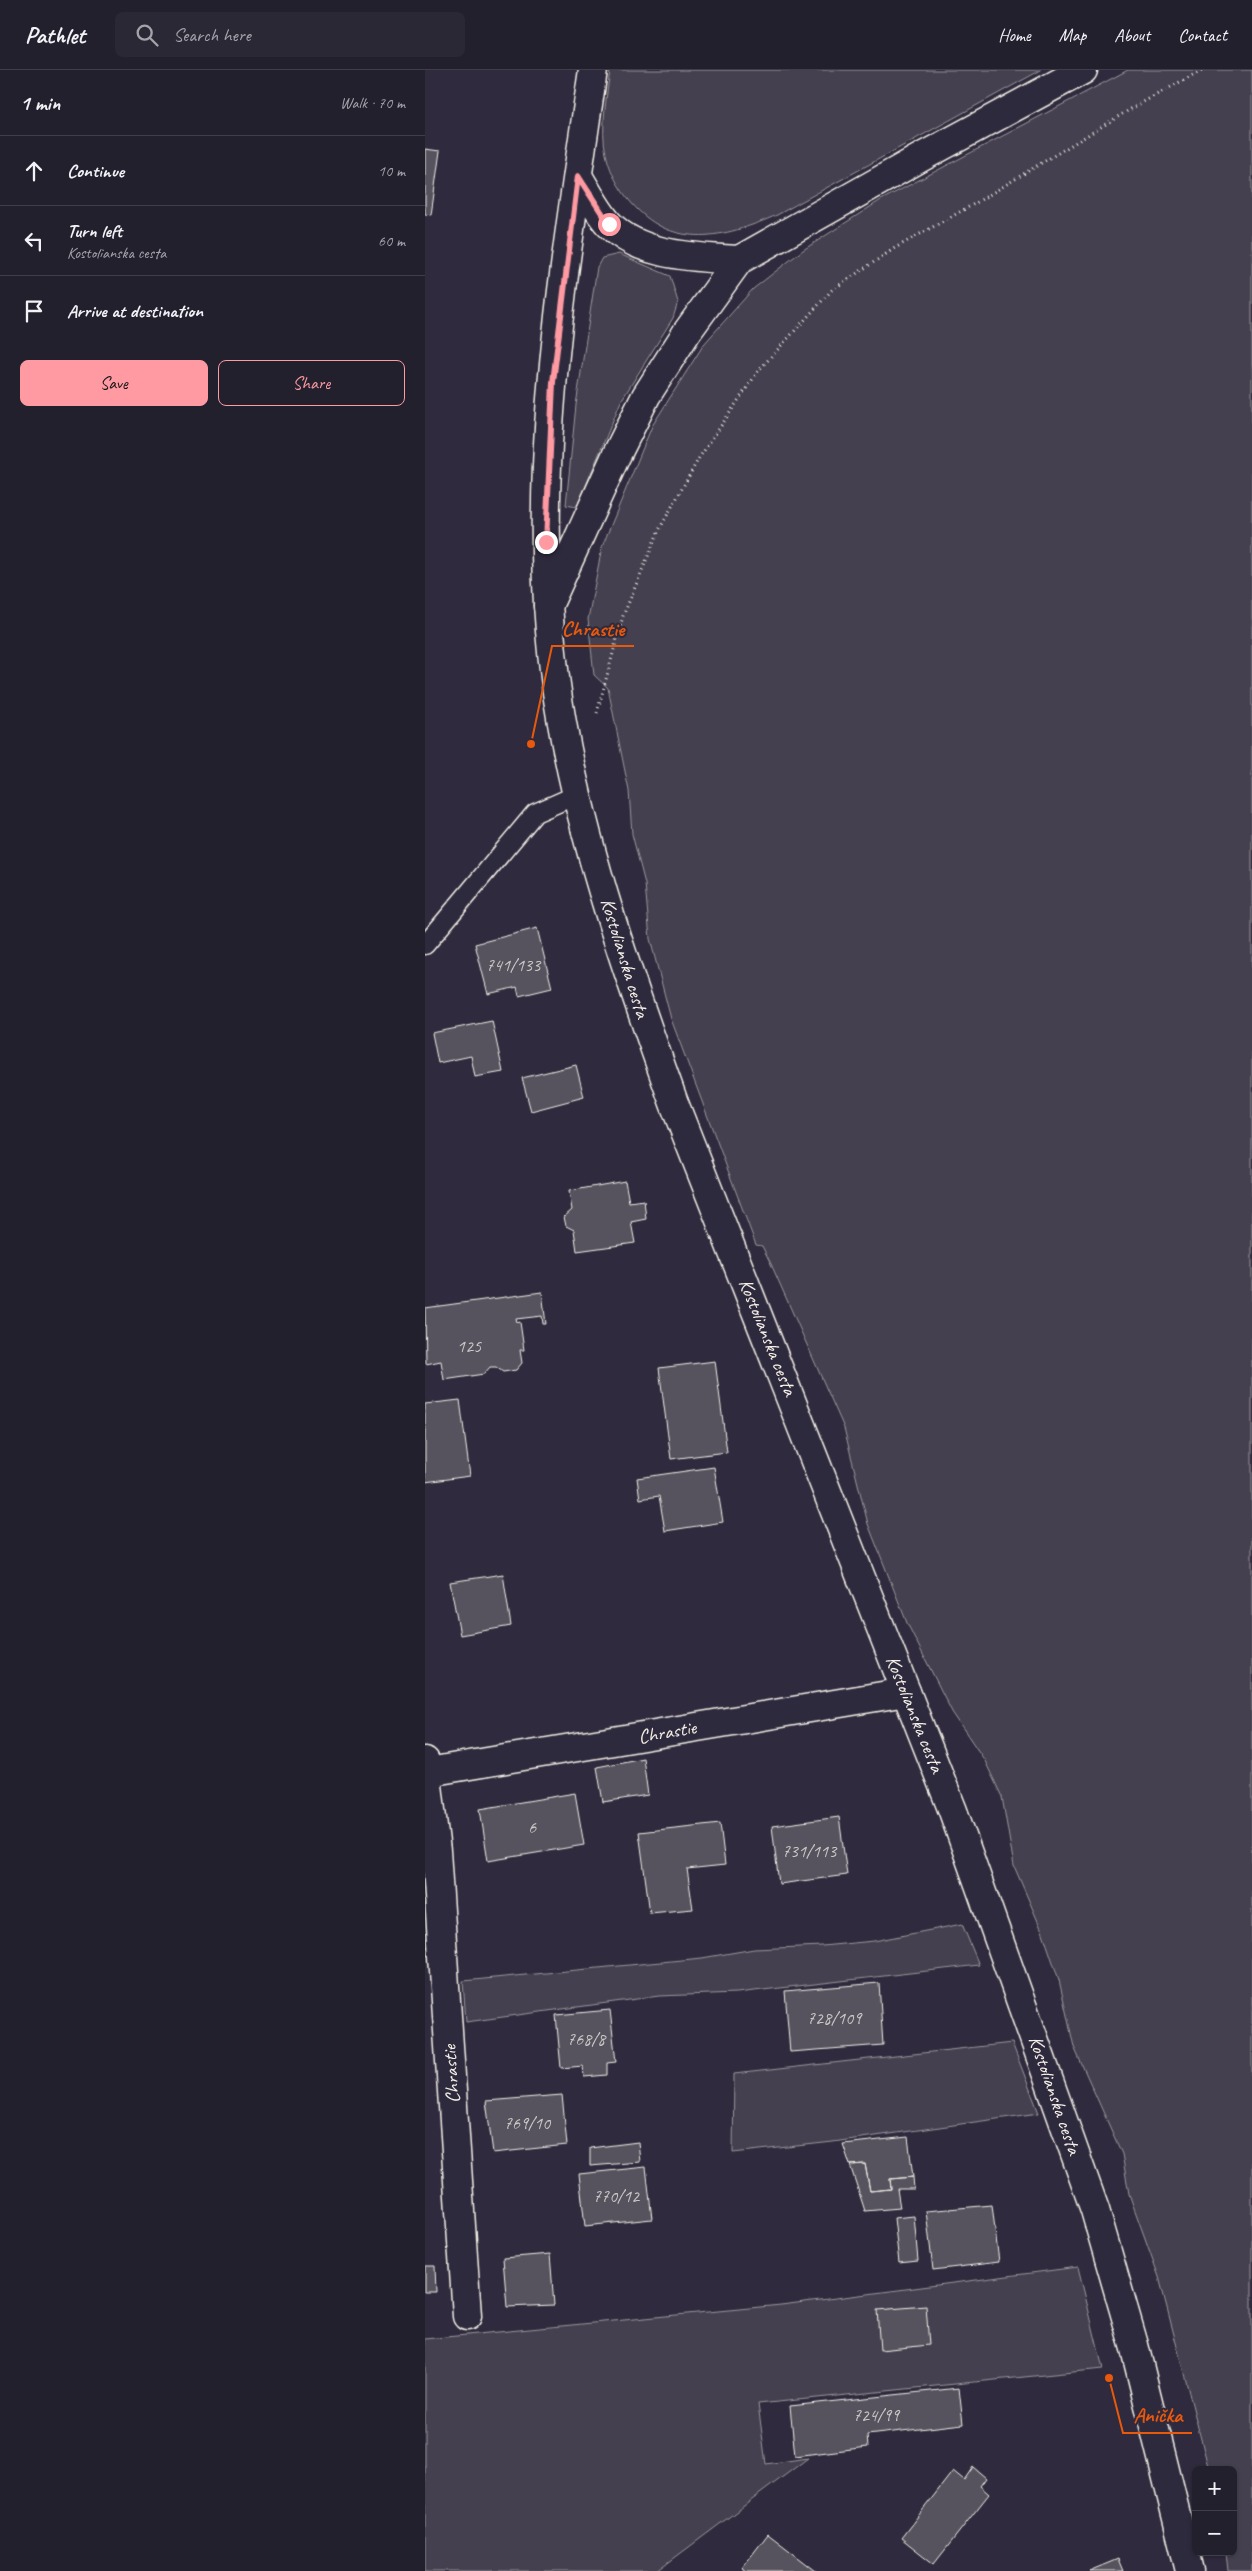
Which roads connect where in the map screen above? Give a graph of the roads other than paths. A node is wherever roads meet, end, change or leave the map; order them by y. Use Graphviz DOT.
graph roads {
  1 [pos="593,70"];
  2 [pos="1083,70"];
  3 [pos="578,176"];
  4 [pos="739,260"];
  5 [pos="548,606"];
  6 [pos="576,794"];
  7 [pos="425,945"];
  8 [pos="906,1692"];
  9 [pos="427,1766"];
  10 [pos="467,2316"];
  11 [pos="1190,2571"];
  1 -- 3 [label="street, Kostolianska cesta"];
  2 -- 4 [label="street"];
  3 -- 4 [label="street"];
  3 -- 5 [label="street, Kostolianska cesta"];
  4 -- 5 [label="street"];
  5 -- 6 [label="street, Kostolianska cesta"];
  6 -- 7 [label="lane"];
  6 -- 8 [label="street, Kostolianska cesta"];
  8 -- 9 [label="street, Chrastie"];
  8 -- 11 [label="street, Kostolianska cesta"];
  9 -- 10 [label="street, Chrastie"];
}
